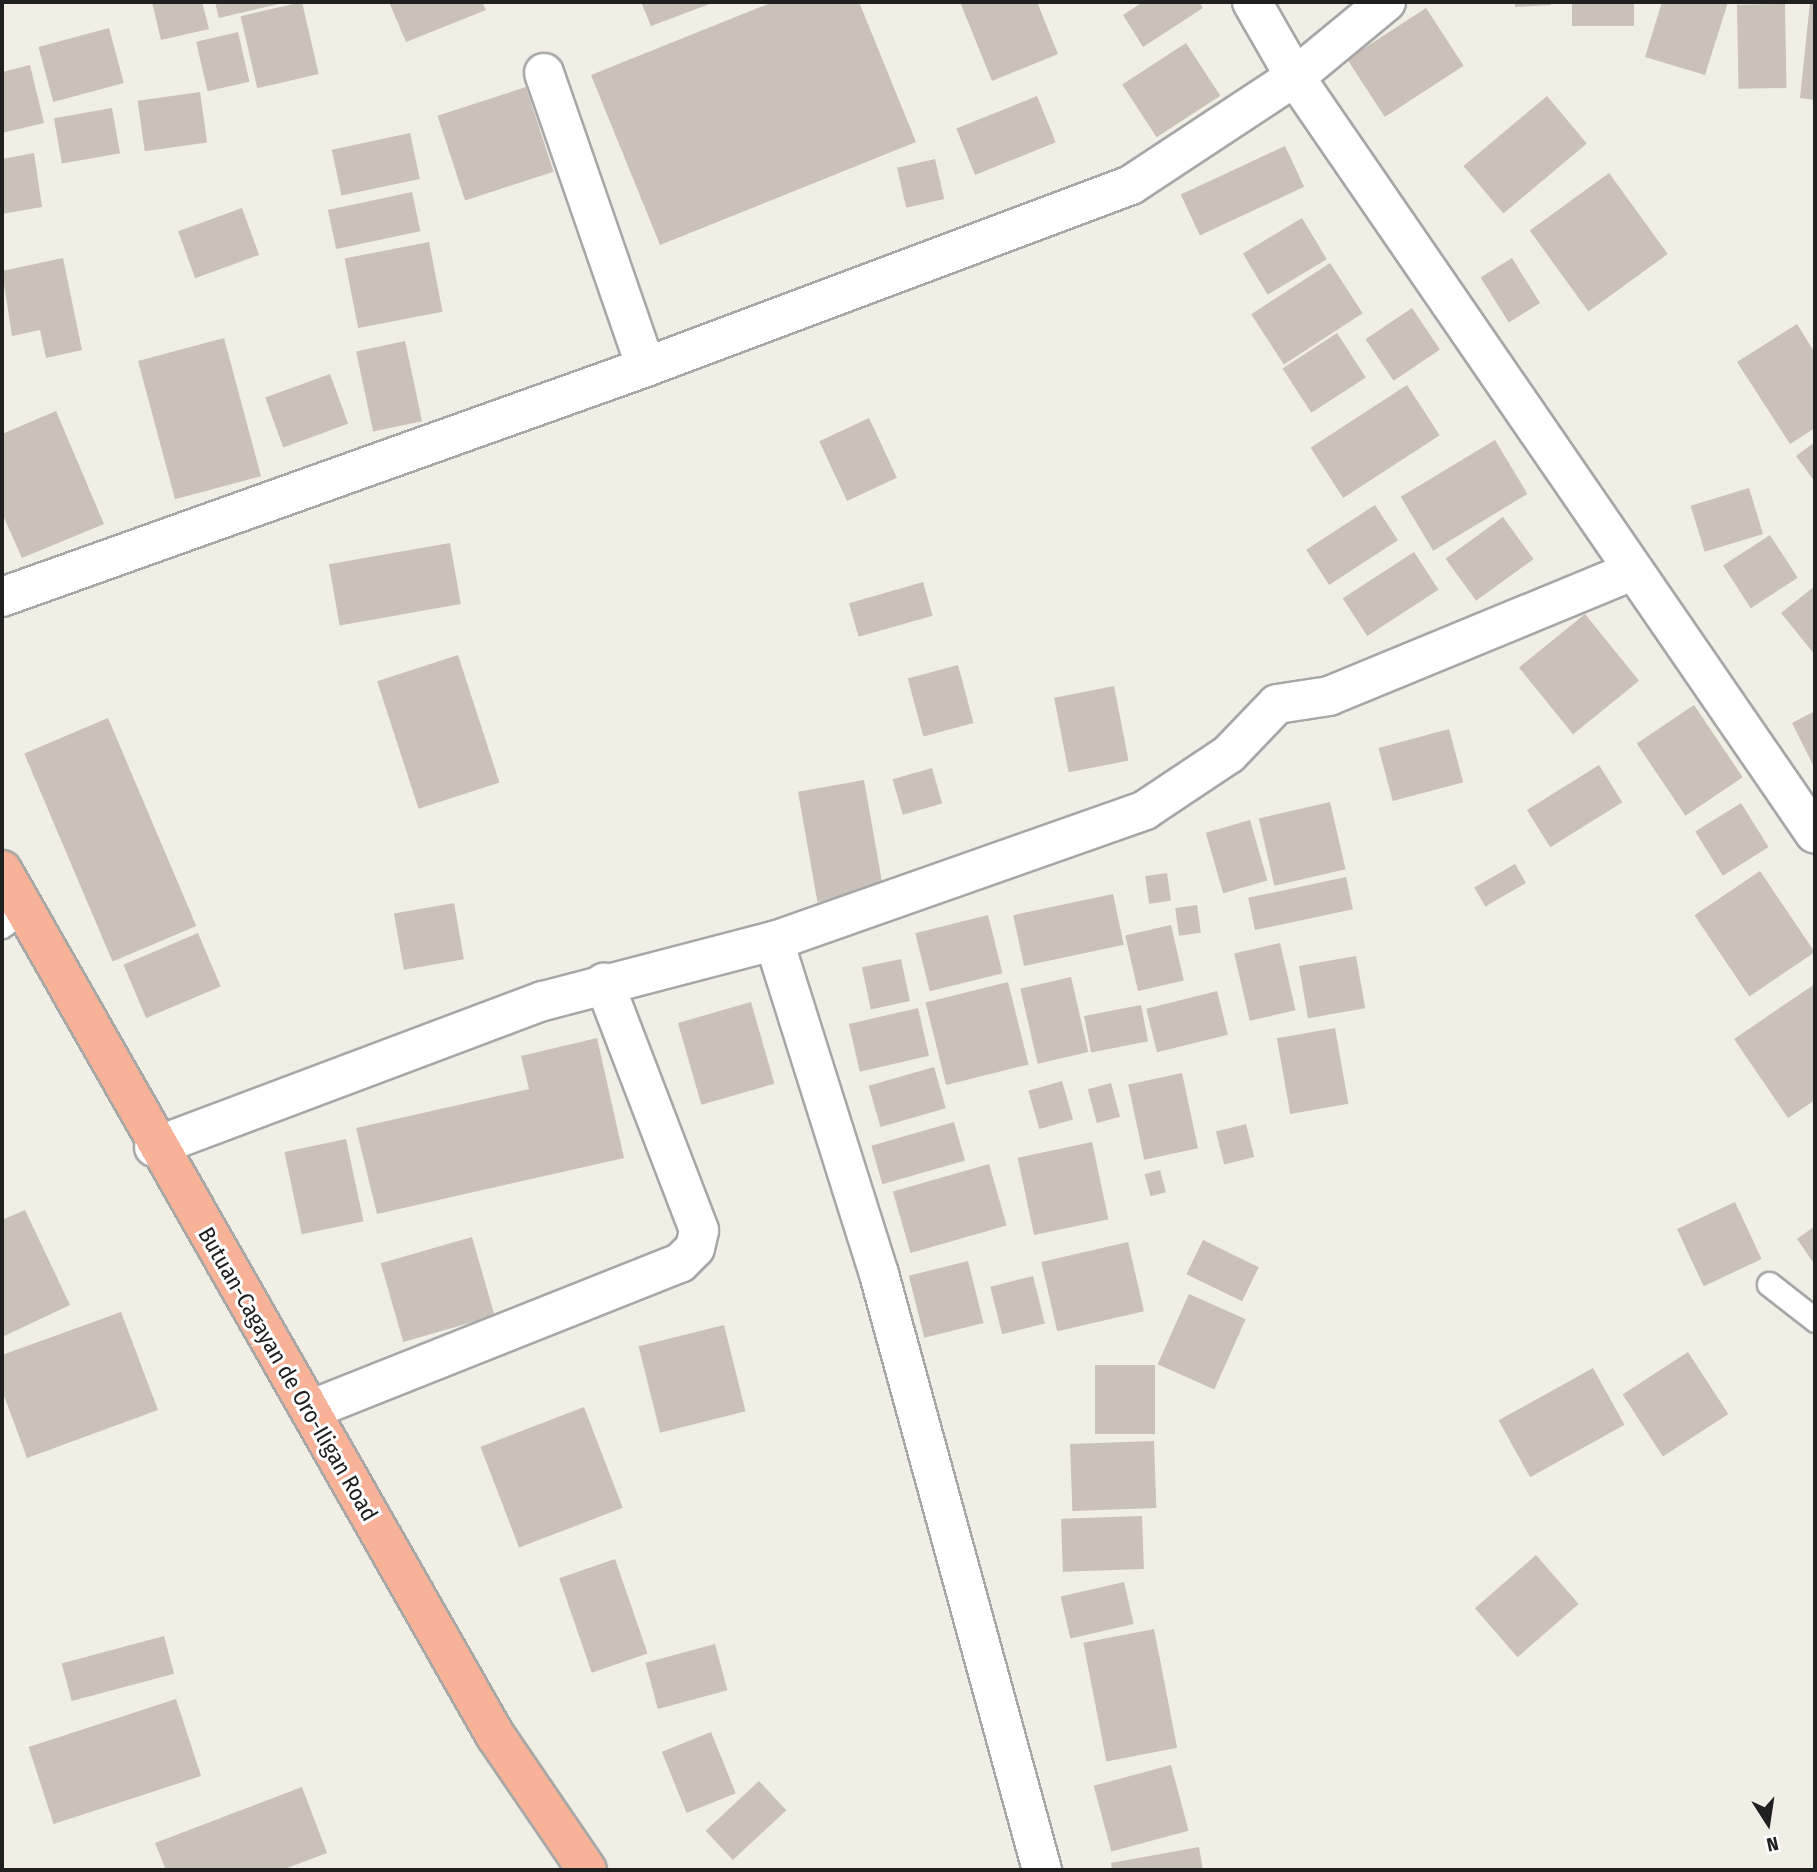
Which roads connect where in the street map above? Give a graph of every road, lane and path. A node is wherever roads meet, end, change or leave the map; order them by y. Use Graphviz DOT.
graph roads {
  1 [pos="1252,2"];
  2 [pos="1386,2"];
  3 [pos="544,74"];
  4 [pos="1295,77"];
  5 [pos="646,367"];
  6 [pos="1632,571"];
  7 [pos="2,597"];
  8 [pos="1815,834"];
  9 [pos="2,870"];
  10 [pos="12,918"];
  11 [pos="774,941"];
  12 [pos="604,983"];
  13 [pos="154,1146"];
  14 [pos="1769,1284"];
  15 [pos="1815,1320"];
  16 [pos="310,1410"];
  17 [pos="587,1870"];
  18 [pos="1042,1870"];
  1 -- 4 [label="street"];
  2 -- 4 [label="street"];
  3 -- 5 [label="street"];
  4 -- 5 [label="street"];
  4 -- 6 [label="street"];
  5 -- 7 [label="street"];
  6 -- 8 [label="street"];
  6 -- 11 [label="street"];
  9 -- 10 [label="highway, Butuan-Cagayan de Oro-Iligan Road"];
  10 -- 13 [label="highway, Butuan-Cagayan de Oro-Iligan Road"];
  11 -- 12 [label="street"];
  11 -- 18 [label="street"];
  12 -- 13 [label="street"];
  12 -- 16 [label="street"];
  13 -- 16 [label="highway, Butuan-Cagayan de Oro-Iligan Road"];
  14 -- 15 [label="lane"];
  16 -- 17 [label="highway, Butuan-Cagayan de Oro-Iligan Road"];
}
